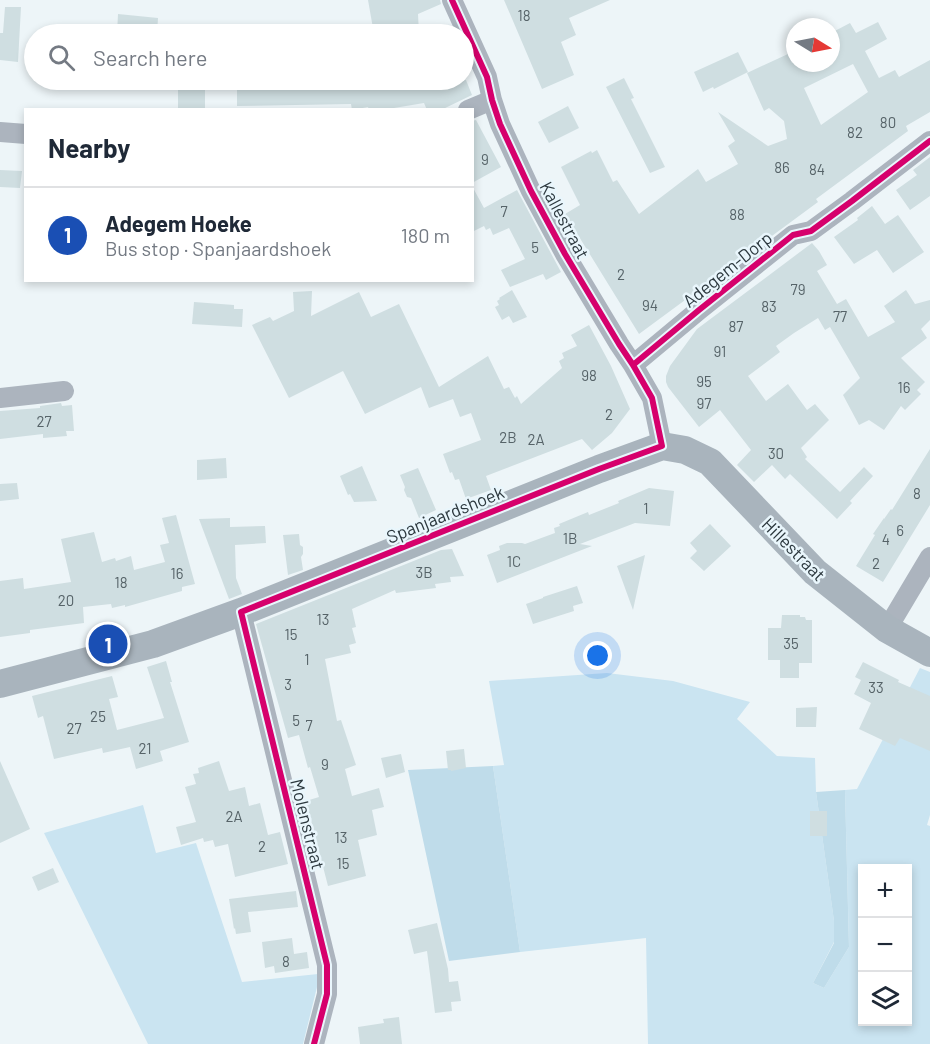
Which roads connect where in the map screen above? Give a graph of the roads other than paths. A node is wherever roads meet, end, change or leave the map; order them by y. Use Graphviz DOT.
graph roads {
  1 [pos="452,0"];
  2 [pos="463,24"];
  3 [pos="474,48"];
  4 [pos="492,100"];
  5 [pos="473,108"];
  6 [pos="0,132"];
  7 [pos="24,134"];
  8 [pos="930,141"];
  9 [pos="633,365"];
  10 [pos="64,391"];
  11 [pos="0,398"];
  12 [pos="662,446"];
  13 [pos="930,557"];
  14 [pos="241,612"];
  15 [pos="887,629"];
  16 [pos="930,653"];
  17 [pos="0,684"];
  18 [pos="314,1044"];
  1 -- 2 [label="street, Kallestraat"];
  3 -- 4 [label="street, Kallestraat"];
  4 -- 5 [label="street"];
  4 -- 9 [label="street, Kallestraat"];
  6 -- 7 [label="street"];
  8 -- 9 [label="street, Adegem-Dorp"];
  9 -- 12 [label="street, Kallestraat"];
  10 -- 11 [label="street"];
  12 -- 14 [label="street, Spanjaardshoek"];
  12 -- 15 [label="street, Hillestraat"];
  13 -- 15 [label="street"];
  14 -- 17 [label="street, Spanjaardshoek"];
  14 -- 18 [label="street, Molenstraat"];
  15 -- 16 [label="street, Hillestraat"];
}
